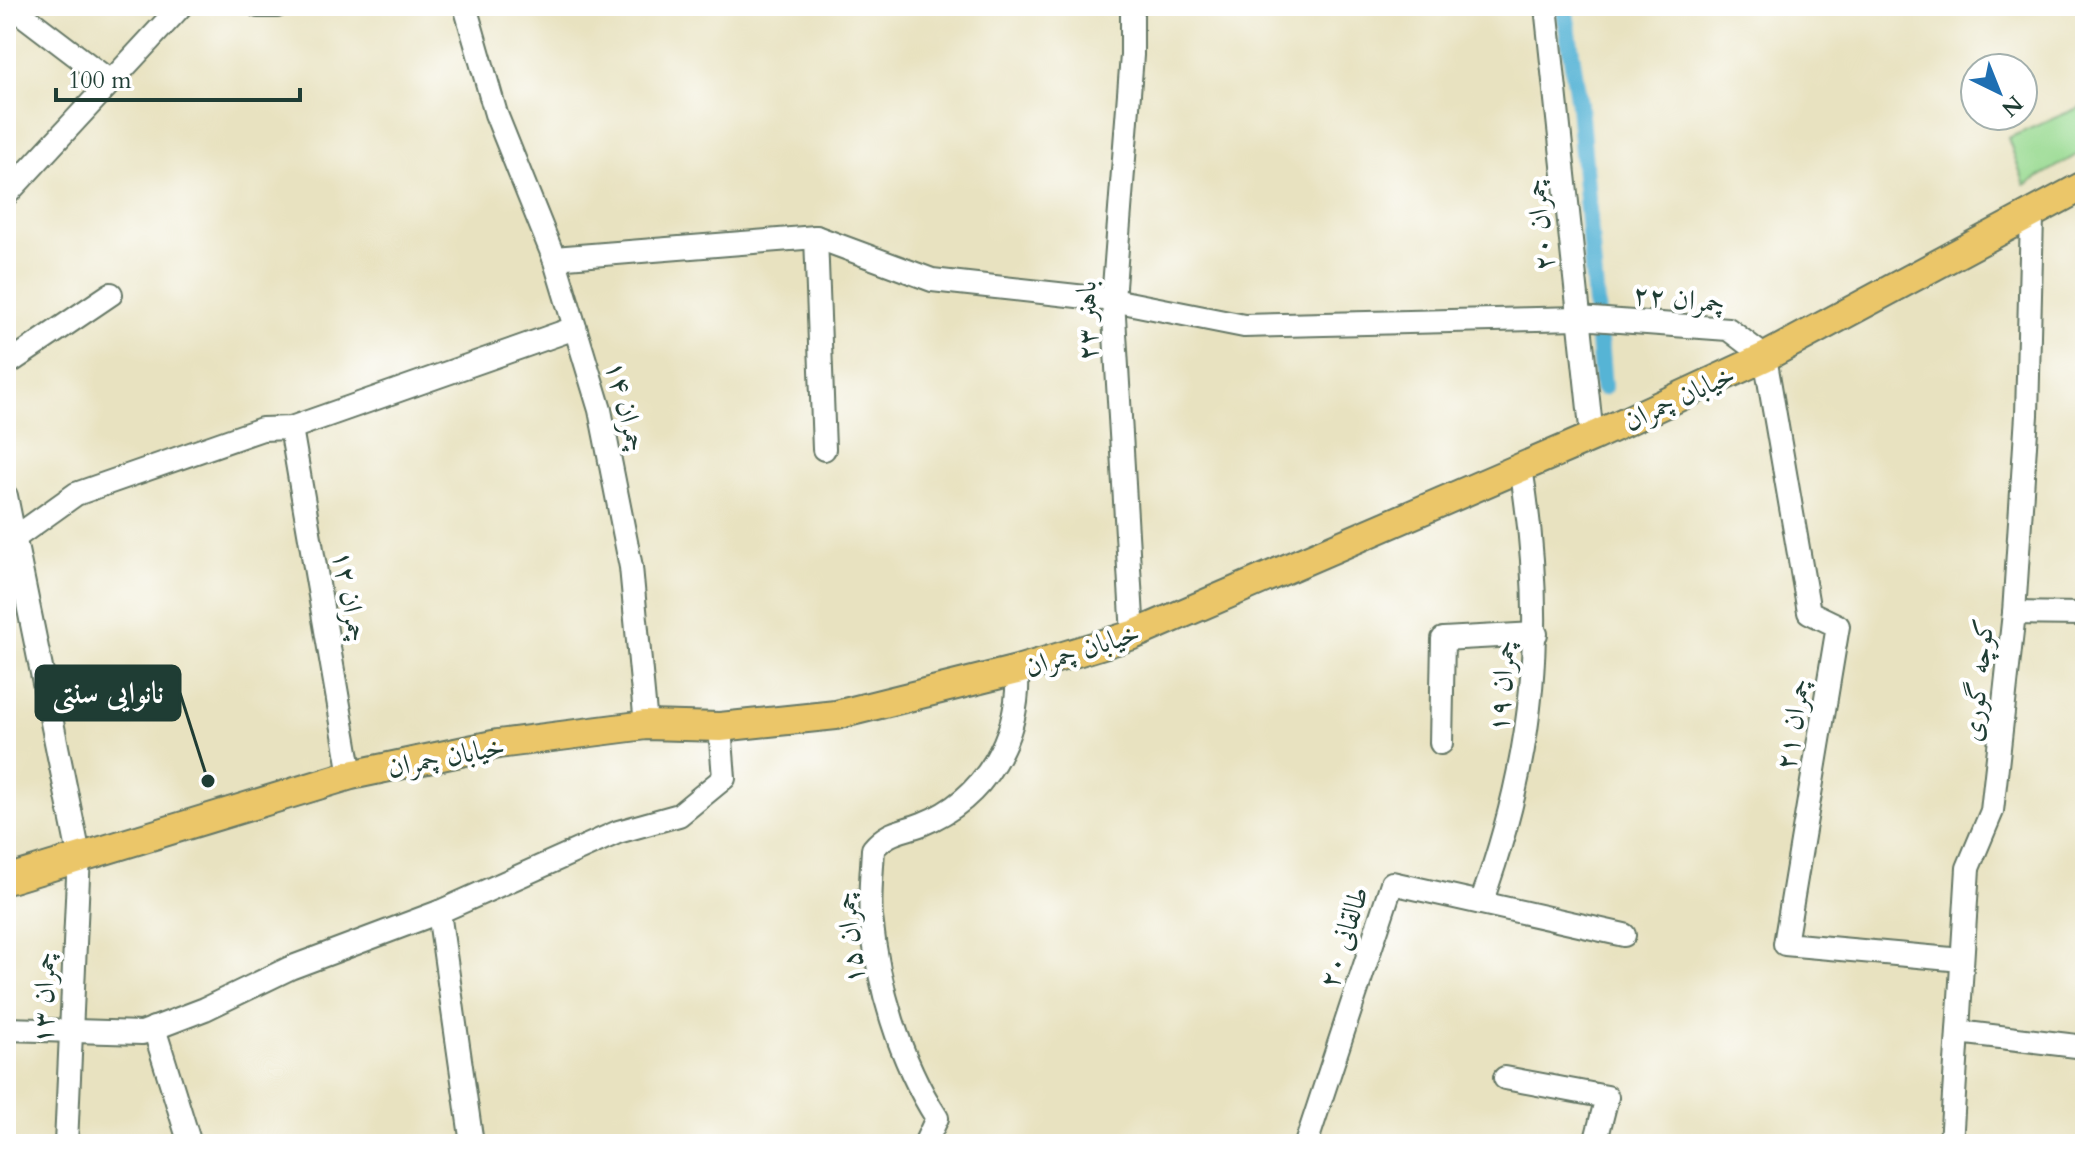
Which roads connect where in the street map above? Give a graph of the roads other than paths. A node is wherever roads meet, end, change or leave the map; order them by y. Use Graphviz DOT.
graph roads {
  1 [pos="11,6"];
  2 [pos="181,6"];
  3 [pos="258,6"];
  4 [pos="277,6"];
  5 [pos="465,6"];
  6 [pos="1132,6"];
  7 [pos="1546,6"];
  8 [pos="111,82"];
  9 [pos="2085,185"];
  10 [pos="6,195"];
  11 [pos="2032,216"];
  12 [pos="816,237"];
  13 [pos="554,258"];
  14 [pos="111,294"];
  15 [pos="1113,300"];
  16 [pos="1579,318"];
  17 [pos="575,328"];
  18 [pos="1765,357"];
  19 [pos="6,365"];
  20 [pos="291,428"];
  21 [pos="1592,437"];
  22 [pos="824,449"];
  23 [pos="1521,468"];
  24 [pos="6,496"];
  25 [pos="16,537"];
  26 [pos="15,579"];
  27 [pos="2014,613"];
  28 [pos="2085,614"];
  29 [pos="1536,634"];
  30 [pos="1133,635"];
  31 [pos="1017,670"];
  32 [pos="646,725"];
  33 [pos="720,727"];
  34 [pos="1441,743"];
  35 [pos="351,775"];
  36 [pos="79,855"];
  37 [pos="6,880"];
  38 [pos="1481,903"];
  39 [pos="439,912"];
  40 [pos="1624,935"];
  41 [pos="1962,960"];
  42 [pos="154,1028"];
  43 [pos="6,1029"];
  44 [pos="71,1032"];
  45 [pos="1958,1032"];
  46 [pos="2085,1047"];
  47 [pos="1505,1078"];
  48 [pos="66,1144"];
  49 [pos="190,1144"];
  50 [pos="472,1144"];
  51 [pos="925,1144"];
  52 [pos="1306,1144"];
  53 [pos="1595,1144"];
  54 [pos="1951,1144"];
  1 -- 8 [label="street"];
  2 -- 8 [label="street"];
  3 -- 4 [label="street"];
  5 -- 13 [label="street, چمران ۱۴"];
  6 -- 15 [label="street, باهنر ۲۳"];
  7 -- 16 [label="street, چمران ۲۰"];
  8 -- 10 [label="street"];
  9 -- 11 [label="main road, خیابان چمران"];
  11 -- 18 [label="main road, خیابان چمران"];
  11 -- 27 [label="street, کوچه گوری"];
  12 -- 13 [label="street"];
  12 -- 15 [label="street, چمران ۲۲"];
  12 -- 22 [label="street"];
  13 -- 17 [label="street, چمران ۱۴"];
  14 -- 19 [label="street"];
  15 -- 16 [label="street, چمران ۲۲"];
  15 -- 30 [label="street, باهنر ۲۳"];
  16 -- 18 [label="street, چمران ۲۲"];
  16 -- 21 [label="street, چمران ۲۰"];
  17 -- 20 [label="street"];
  17 -- 32 [label="street, چمران ۱۴"];
  18 -- 21 [label="main road, خیابان چمران"];
  18 -- 41 [label="street, چمران ۲۱"];
  20 -- 25 [label="street"];
  20 -- 35 [label="street, چمران ۱۲"];
  21 -- 23 [label="main road, خیابان چمران"];
  23 -- 29 [label="street, چمران ۱۹"];
  23 -- 30 [label="main road, خیابان چمران"];
  24 -- 25 [label="street, چمران ۱۳"];
  25 -- 26 [label="street, چمران ۱۳"];
  26 -- 36 [label="street, چمران ۱۳"];
  27 -- 28 [label="street"];
  27 -- 41 [label="street, کوچه گوری"];
  29 -- 34 [label="street"];
  29 -- 38 [label="street, چمران ۱۹"];
  30 -- 31 [label="main road, خیابان چمران"];
  31 -- 33 [label="main road, خیابان چمران"];
  31 -- 51 [label="street, چمران ۱۵"];
  32 -- 33 [label="main road, خیابان چمران"];
  32 -- 35 [label="main road, خیابان چمران"];
  33 -- 39 [label="street"];
  35 -- 36 [label="main road, خیابان چمران"];
  36 -- 37 [label="main road, خیابان چمران"];
  36 -- 44 [label="street, چمران ۱۳"];
  38 -- 40 [label="street, طالقانی ۲۰"];
  38 -- 52 [label="street, طالقانی ۲۰"];
  39 -- 42 [label="street"];
  39 -- 50 [label="street"];
  41 -- 45 [label="street, کوچه گوری"];
  42 -- 44 [label="street"];
  42 -- 49 [label="street"];
  43 -- 44 [label="street"];
  44 -- 48 [label="street, چمران ۱۳"];
  45 -- 46 [label="street"];
  45 -- 54 [label="street, کوچه گوری"];
  47 -- 53 [label="street"];
}
